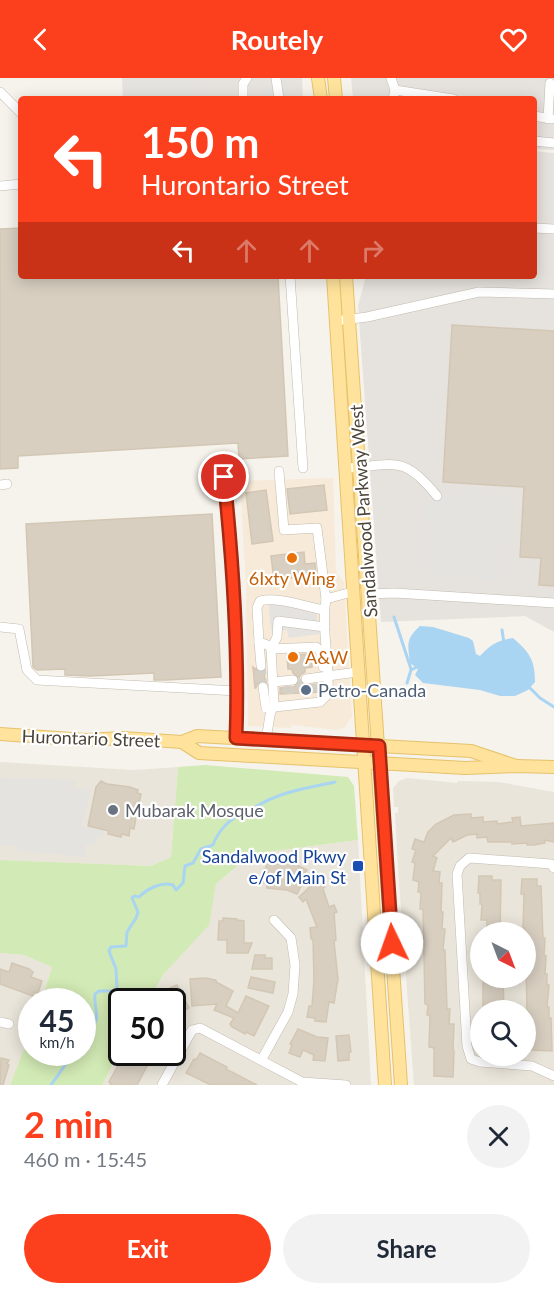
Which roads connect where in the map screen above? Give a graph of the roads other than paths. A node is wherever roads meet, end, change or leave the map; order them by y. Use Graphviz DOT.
graph roads {
  1 [pos="247,78"];
  2 [pos="276,78"];
  3 [pos="318,78"];
  4 [pos="334,78"];
  5 [pos="391,78"];
  6 [pos="550,83"];
  7 [pos="0,92"];
  8 [pos="394,95"];
  9 [pos="243,96"];
  10 [pos="279,96"];
  11 [pos="321,96"];
  12 [pos="336,96"];
  13 [pos="18,109"];
  14 [pos="551,119"];
  15 [pos="537,141"];
  16 [pos="554,142"];
  17 [pos="18,184"];
  18 [pos="0,186"];
  19 [pos="537,228"];
  20 [pos="554,229"];
  21 [pos="290,279"];
  22 [pos="333,279"];
  23 [pos="346,279"];
  24 [pos="554,294"];
  25 [pos="336,320"];
  26 [pos="349,320"];
  27 [pos="360,467"];
  28 [pos="303,468"];
  29 [pos="346,468"];
  30 [pos="279,471"];
  31 [pos="224,477"];
  32 [pos="437,496"];
  33 [pos="352,592"];
  34 [pos="369,594"];
  35 [pos="326,599"];
  36 [pos="275,600"];
  37 [pos="554,603"];
  38 [pos="324,610"];
  39 [pos="278,621"];
  40 [pos="0,627"];
  41 [pos="325,627"];
  42 [pos="259,642"];
  43 [pos="272,648"];
  44 [pos="261,666"];
  45 [pos="357,672"];
  46 [pos="329,675"];
  47 [pos="273,682"];
  48 [pos="263,687"];
  49 [pos="312,687"];
  50 [pos="237,691"];
  51 [pos="301,693"];
  52 [pos="302,704"];
  53 [pos="289,706"];
  54 [pos="273,708"];
  55 [pos="0,734"];
  56 [pos="236,738"];
  57 [pos="266,740"];
  58 [pos="182,742"];
  59 [pos="362,745"];
  60 [pos="379,746"];
  61 [pos="363,762"];
  62 [pos="381,763"];
  63 [pos="516,766"];
  64 [pos="554,767"];
  65 [pos="554,868"];
  66 [pos="274,920"];
  67 [pos="262,1059"];
  68 [pos="554,1076"];
  69 [pos="162,1085"];
  70 [pos="346,1085"];
  71 [pos="385,1085"];
  72 [pos="401,1085"];
  1 -- 9 [label="street"];
  2 -- 10 [label="street"];
  3 -- 11 [label="main road"];
  4 -- 12 [label="main road"];
  5 -- 8 [label="street"];
  6 -- 14 [label="street"];
  7 -- 13 [label="street"];
  15 -- 16 [label="street"];
  17 -- 18 [label="street"];
  19 -- 20 [label="street"];
  21 -- 28 [label="street"];
  22 -- 25 [label="main road, Sandalwood Parkway West"];
  23 -- 26 [label="main road, Sandalwood Parkway West"];
  24 -- 26 [label="street"];
  25 -- 26 [label="street"];
  25 -- 29 [label="main road, Sandalwood Parkway West"];
  26 -- 27 [label="main road, Sandalwood Parkway West"];
  27 -- 29 [label="street"];
  27 -- 32 [label="street"];
  27 -- 34 [label="main road, Sandalwood Parkway West"];
  29 -- 33 [label="main road, Sandalwood Parkway West"];
  30 -- 35 [label="street"];
  31 -- 50 [label="street"];
  33 -- 35 [label="street"];
  33 -- 45 [label="main road, Sandalwood Parkway West"];
  34 -- 37 [label="street"];
  34 -- 60 [label="main road, Sandalwood Parkway West"];
  35 -- 38 [label="street"];
  36 -- 38 [label="street"];
  36 -- 39 [label="street"];
  36 -- 42 [label="street"];
  38 -- 41 [label="street"];
  39 -- 41 [label="street"];
  39 -- 43 [label="street"];
  40 -- 50 [label="street"];
  41 -- 46 [label="street"];
  42 -- 43 [label="street"];
  42 -- 44 [label="street"];
  43 -- 46 [label="street"];
  43 -- 47 [label="street"];
  45 -- 46 [label="street"];
  45 -- 59 [label="main road, Sandalwood Parkway West"];
  46 -- 49 [label="street"];
  46 -- 49 [label="street"];
  47 -- 53 [label="street"];
  47 -- 54 [label="street"];
  48 -- 54 [label="street"];
  49 -- 52 [label="street"];
  50 -- 56 [label="street"];
  51 -- 52 [label="street"];
  52 -- 53 [label="street"];
  53 -- 54 [label="street"];
  54 -- 57 [label="street"];
  55 -- 58 [label="main road, Hurontario Street"];
  56 -- 57 [label="main road, Hurontario Street"];
  56 -- 58 [label="main road, Hurontario Street"];
  57 -- 59 [label="main road, Hurontario Street"];
  58 -- 61 [label="main road, Hurontario Street"];
  59 -- 60 [label="main road, Hurontario Street"];
  59 -- 61 [label="main road, Sandalwood Parkway West"];
  60 -- 62 [label="main road, Sandalwood Parkway West"];
  60 -- 63 [label="main road, Hurontario Street"];
  61 -- 62 [label="main road, Hurontario Street"];
  61 -- 71 [label="main road, Sandalwood Parkway West"];
  62 -- 63 [label="main road, Hurontario Street"];
  62 -- 72 [label="main road, Sandalwood Parkway West"];
  63 -- 64 [label="main road, Hurontario Street"];
  65 -- 68 [label="street"];
  66 -- 67 [label="street"];
  67 -- 69 [label="street"];
  67 -- 70 [label="street"];
}
